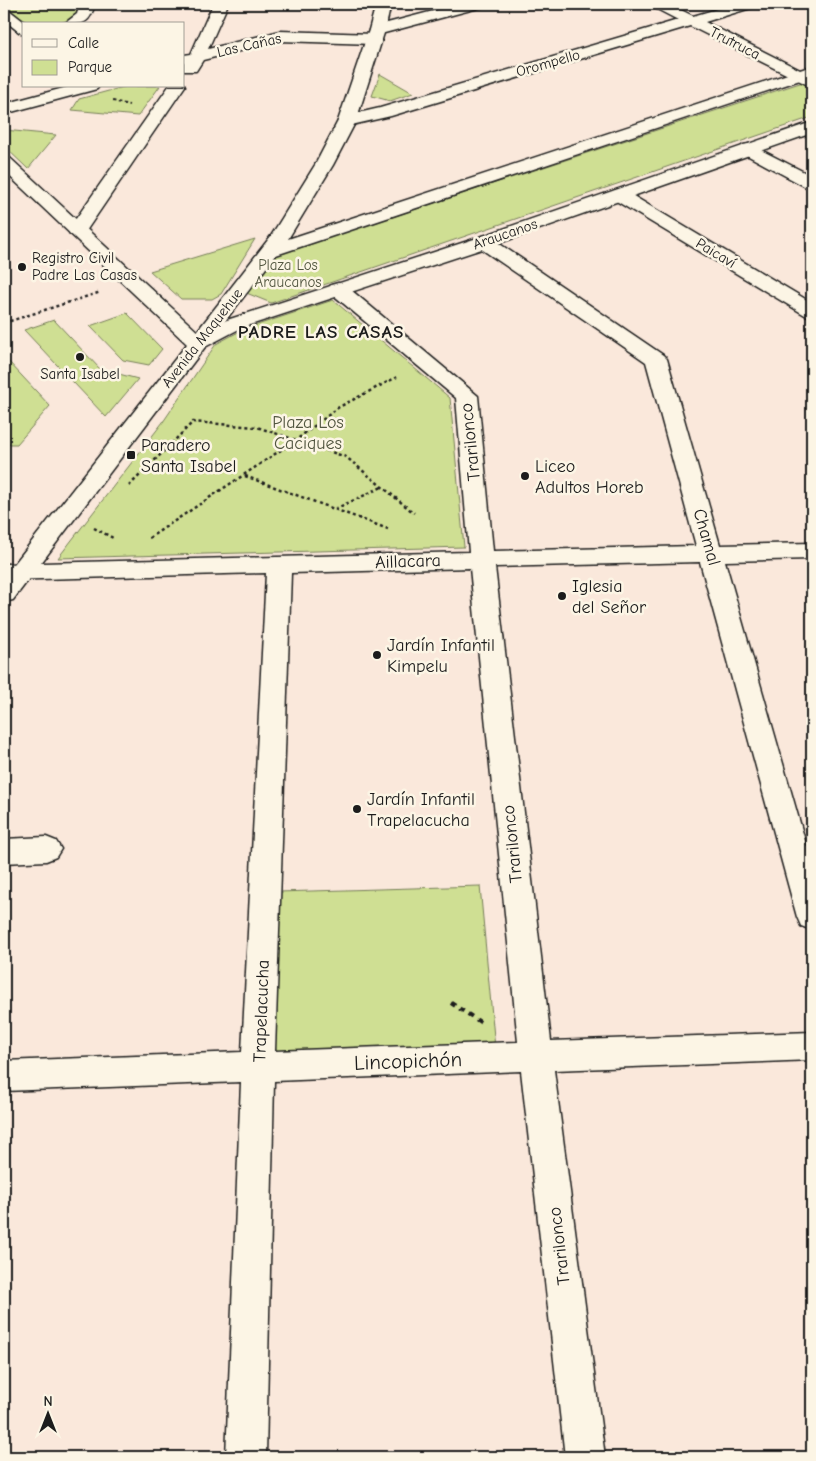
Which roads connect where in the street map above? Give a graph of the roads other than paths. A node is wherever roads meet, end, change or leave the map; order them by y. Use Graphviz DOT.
graph roads {
  1 [pos="87,4"];
  2 [pos="220,4"];
  3 [pos="383,4"];
  4 [pos="477,4"];
  5 [pos="658,4"];
  6 [pos="749,4"];
  7 [pos="4,13"];
  8 [pos="692,21"];
  9 [pos="77,22"];
  10 [pos="22,27"];
  11 [pos="376,34"];
  12 [pos="191,59"];
  13 [pos="185,74"];
  14 [pos="808,76"];
  15 [pos="83,88"];
  16 [pos="176,88"];
  17 [pos="4,109"];
  18 [pos="347,121"];
  19 [pos="812,127"];
  20 [pos="749,149"];
  21 [pos="4,162"];
  22 [pos="812,183"];
  23 [pos="620,195"];
  24 [pos="77,230"];
  25 [pos="484,242"];
  26 [pos="270,251"];
  27 [pos="338,289"];
  28 [pos="812,311"];
  29 [pos="198,343"];
  30 [pos="812,551"];
  31 [pos="712,554"];
  32 [pos="481,559"];
  33 [pos="279,565"];
  34 [pos="13,572"];
  35 [pos="4,594"];
  36 [pos="46,849"];
  37 [pos="4,851"];
  38 [pos="812,917"];
  39 [pos="812,1046"];
  40 [pos="536,1056"];
  41 [pos="258,1066"];
  42 [pos="4,1076"];
  43 [pos="246,1457"];
  44 [pos="585,1457"];
  1 -- 9 [label="street"];
  2 -- 12 [label="street"];
  3 -- 11 [label="street, Avenida Maquehue"];
  4 -- 11 [label="street, Las Cañas"];
  5 -- 8 [label="street, Trutruca"];
  6 -- 8 [label="street, Orompello"];
  7 -- 10 [label="street"];
  8 -- 14 [label="street, Trutruca"];
  8 -- 18 [label="street, Orompello"];
  11 -- 12 [label="street, Las Cañas"];
  11 -- 18 [label="street, Avenida Maquehue"];
  12 -- 13 [label="street"];
  14 -- 26 [label="street"];
  15 -- 17 [label="street"];
  16 -- 24 [label="street"];
  18 -- 26 [label="street, Avenida Maquehue"];
  19 -- 20 [label="street, Araucanos"];
  20 -- 22 [label="street"];
  20 -- 23 [label="street, Araucanos"];
  21 -- 24 [label="street"];
  23 -- 25 [label="street, Araucanos"];
  23 -- 28 [label="street, Paicaví"];
  24 -- 29 [label="street"];
  25 -- 27 [label="street, Araucanos"];
  25 -- 31 [label="street, Chamal"];
  26 -- 29 [label="street, Avenida Maquehue"];
  27 -- 29 [label="street, Araucanos"];
  27 -- 32 [label="street, Trarilonco"];
  29 -- 34 [label="street, Avenida Maquehue"];
  30 -- 31 [label="street, Aillacara"];
  31 -- 32 [label="street, Aillacara"];
  31 -- 38 [label="street, Chamal"];
  32 -- 33 [label="street, Aillacara"];
  32 -- 40 [label="street, Trarilonco"];
  33 -- 34 [label="street, Aillacara"];
  33 -- 41 [label="street, Trapelacucha"];
  34 -- 35 [label="street, Avenida Maquehue"];
  36 -- 37 [label="street"];
  39 -- 40 [label="street, Lincopichón"];
  40 -- 41 [label="street, Lincopichón"];
  40 -- 44 [label="street, Trarilonco"];
  41 -- 42 [label="street, Lincopichón"];
  41 -- 43 [label="street, Trapelacucha"];
}
